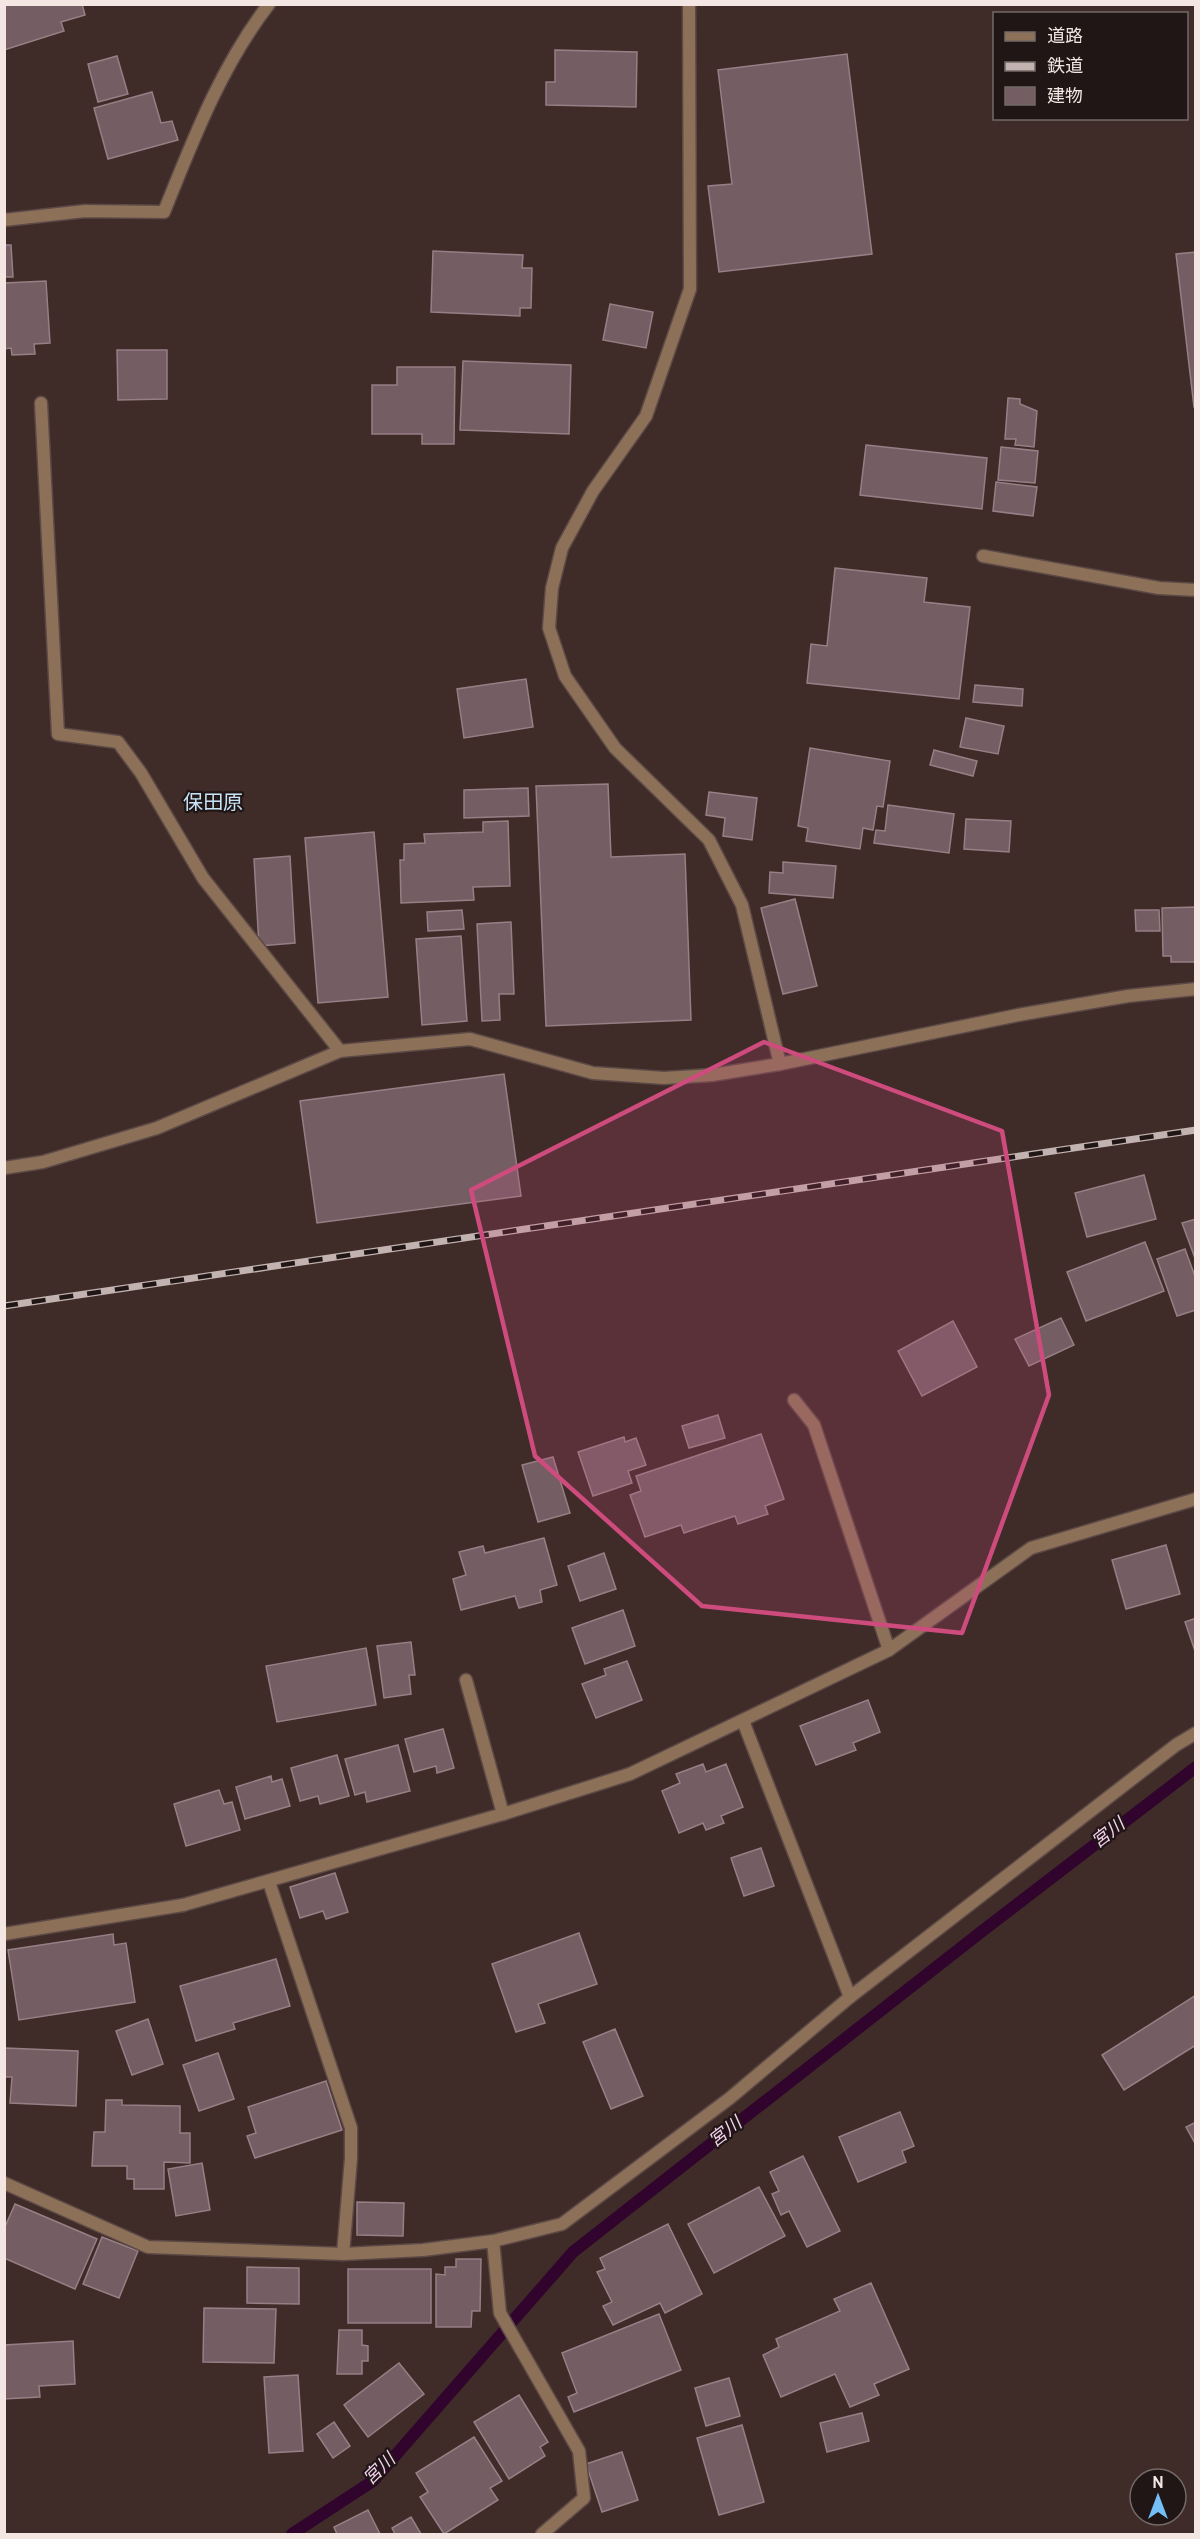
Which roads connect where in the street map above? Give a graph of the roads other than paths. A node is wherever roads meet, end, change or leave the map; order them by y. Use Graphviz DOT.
graph roads {
  1 [pos="269,4"];
  2 [pos="689,4"];
  3 [pos="4,220"];
  4 [pos="41,403"];
  5 [pos="983,556"];
  6 [pos="1196,590"];
  7 [pos="1196,989"];
  8 [pos="340,1051"];
  9 [pos="780,1064"];
  10 [pos="4,1168"];
  11 [pos="794,1400"];
  12 [pos="1196,1499"];
  13 [pos="889,1650"];
  14 [pos="466,1680"];
  15 [pos="743,1721"];
  16 [pos="1196,1733"];
  17 [pos="503,1814"];
  18 [pos="269,1882"];
  19 [pos="4,1934"];
  20 [pos="850,1997"];
  21 [pos="4,2183"];
  22 [pos="493,2241"];
  23 [pos="343,2254"];
  24 [pos="542,2535"];
  1 -- 3 [label="street"];
  2 -- 9 [label="street"];
  4 -- 8 [label="street"];
  5 -- 6 [label="street"];
  7 -- 9 [label="street"];
  8 -- 9 [label="street"];
  8 -- 10 [label="street"];
  11 -- 13 [label="street"];
  12 -- 13 [label="street"];
  13 -- 15 [label="street"];
  14 -- 17 [label="street"];
  15 -- 17 [label="street"];
  15 -- 20 [label="street"];
  16 -- 20 [label="street"];
  17 -- 18 [label="street"];
  18 -- 19 [label="street"];
  18 -- 23 [label="street"];
  20 -- 22 [label="street"];
  21 -- 23 [label="street"];
  22 -- 23 [label="street"];
  22 -- 24 [label="street"];
}
